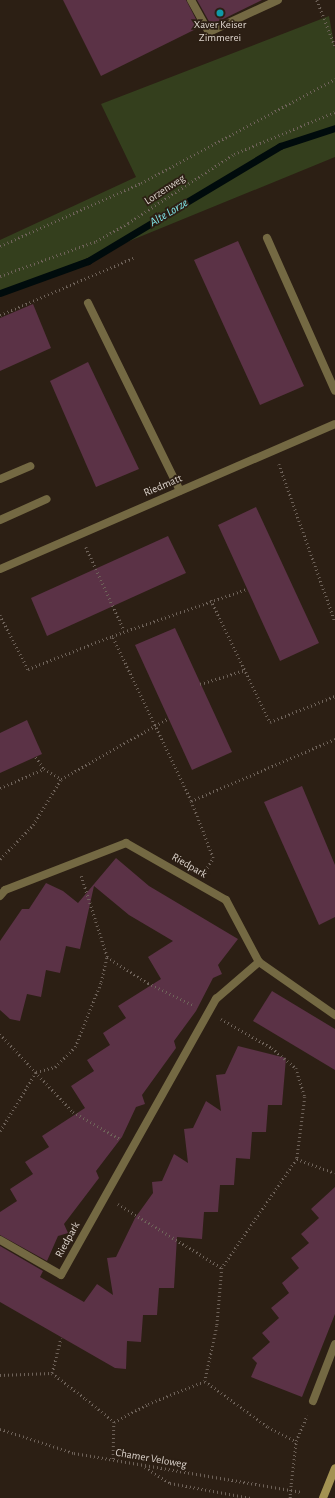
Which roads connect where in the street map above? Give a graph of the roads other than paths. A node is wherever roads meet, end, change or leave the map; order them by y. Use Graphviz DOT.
graph roads {
  1 [pos="191,0"];
  2 [pos="278,0"];
  3 [pos="267,238"];
  4 [pos="88,303"];
  5 [pos="335,391"];
  6 [pos="335,424"];
  7 [pos="30,466"];
  8 [pos="0,479"];
  9 [pos="180,491"];
  10 [pos="47,499"];
  11 [pos="0,520"];
  12 [pos="0,569"];
  13 [pos="0,896"];
  14 [pos="259,962"];
  15 [pos="335,1015"];
  16 [pos="0,1240"];
  17 [pos="335,1344"];
  18 [pos="313,1401"];
  19 [pos="335,1468"];
  20 [pos="323,1498"];
  1 -- 2 [label="street"];
  3 -- 5 [label="street"];
  4 -- 9 [label="street"];
  6 -- 9 [label="street, Riedmatt"];
  7 -- 8 [label="street"];
  9 -- 12 [label="street, Riedmatt"];
  10 -- 11 [label="street"];
  13 -- 14 [label="street, Riedpark"];
  14 -- 15 [label="street, Riedpark"];
  14 -- 16 [label="street, Riedpark"];
  17 -- 18 [label="street"];
  19 -- 20 [label="street"];
}
